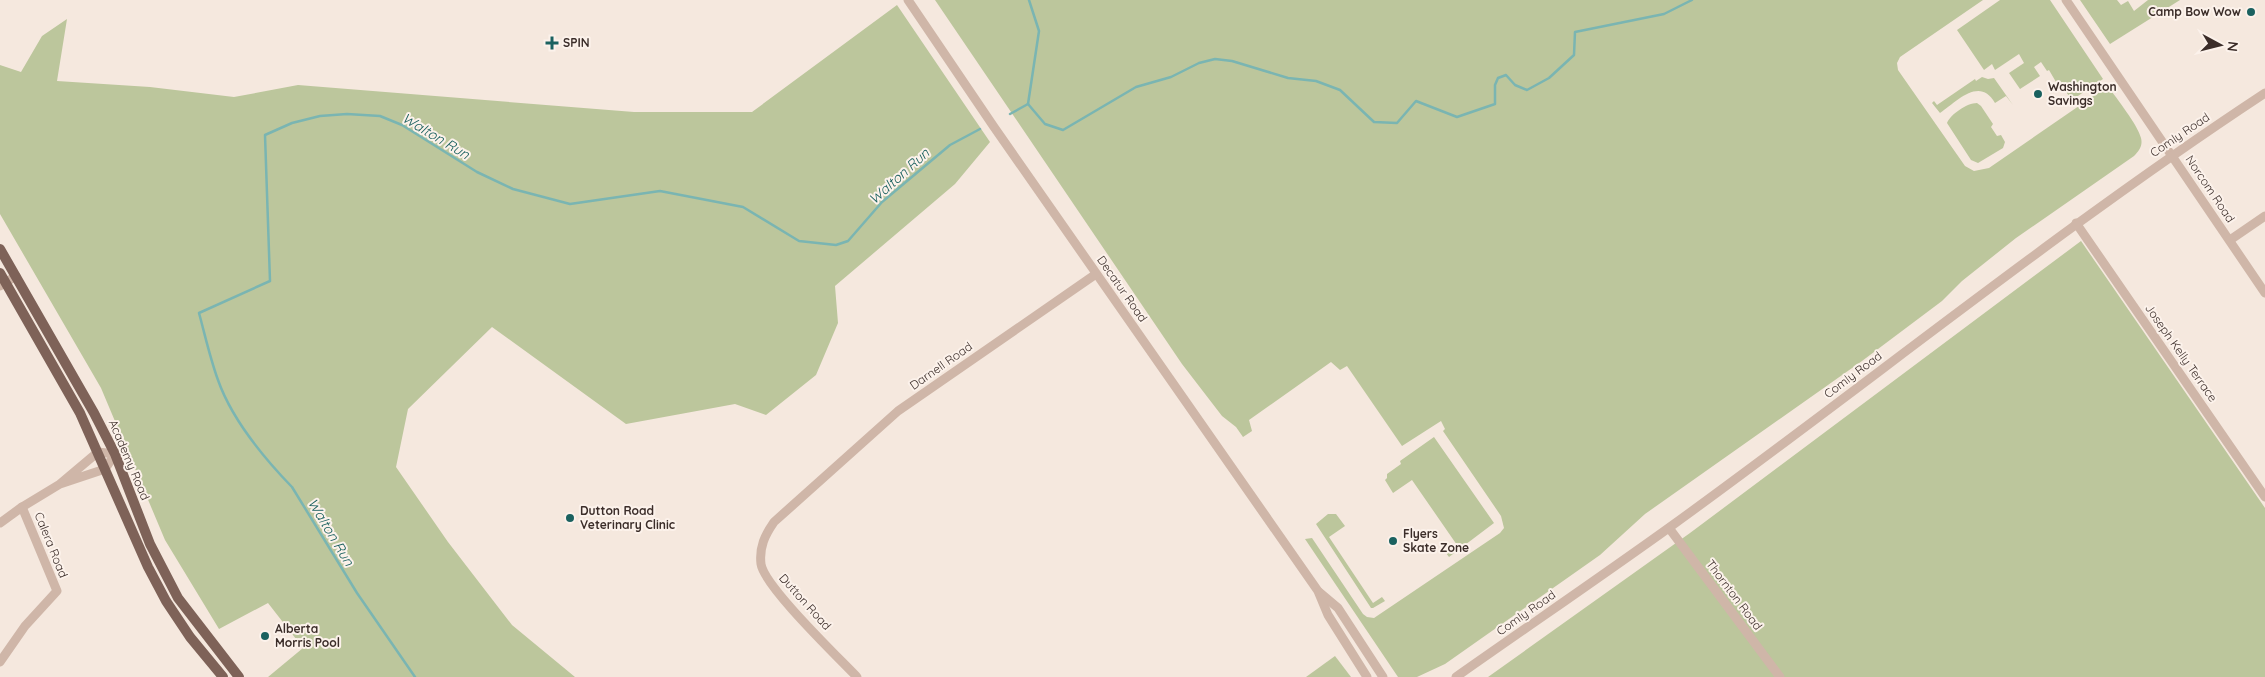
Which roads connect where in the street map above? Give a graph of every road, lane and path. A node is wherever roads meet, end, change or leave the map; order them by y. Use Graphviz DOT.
graph roads {
  1 [pos="908,0"];
  2 [pos="2066,0"];
  3 [pos="2265,93"];
  4 [pos="2172,154"];
  5 [pos="2265,216"];
  6 [pos="2076,223"];
  7 [pos="2230,240"];
  8 [pos="0,249"];
  9 [pos="1096,274"];
  10 [pos="16,276"];
  11 [pos="2,281"];
  12 [pos="2265,293"];
  13 [pos="98,452"];
  14 [pos="115,454"];
  15 [pos="105,469"];
  16 [pos="60,484"];
  17 [pos="809,491"];
  18 [pos="2265,497"];
  19 [pos="22,507"];
  20 [pos="0,523"];
  21 [pos="1669,528"];
  22 [pos="1318,591"];
  23 [pos="0,662"];
  24 [pos="223,677"];
  25 [pos="239,677"];
  26 [pos="857,677"];
  27 [pos="1367,677"];
  28 [pos="1383,677"];
  29 [pos="1456,677"];
  30 [pos="1780,677"];
  1 -- 9 [label="street, Decatur Road"];
  2 -- 4 [label="street, Norcom Road"];
  3 -- 4 [label="street, Comly Road"];
  4 -- 6 [label="street, Comly Road"];
  4 -- 7 [label="street, Norcom Road"];
  5 -- 7 [label="street"];
  6 -- 18 [label="street, Joseph Kelly Terrace"];
  6 -- 21 [label="street, Comly Road"];
  7 -- 12 [label="street, Norcom Road"];
  8 -- 10 [label="main road, Academy Road"];
  9 -- 17 [label="street, Darnell Road"];
  9 -- 22 [label="street, Decatur Road"];
  10 -- 11 [label="street"];
  10 -- 14 [label="main road, Academy Road"];
  11 -- 13 [label="main road, Academy Road"];
  13 -- 14 [label="street"];
  13 -- 15 [label="main road, Academy Road"];
  13 -- 16 [label="street"];
  14 -- 15 [label="street"];
  14 -- 25 [label="main road, Academy Road"];
  15 -- 16 [label="street"];
  15 -- 24 [label="main road, Academy Road"];
  16 -- 19 [label="street"];
  17 -- 26 [label="street, Dutton Road"];
  19 -- 20 [label="street"];
  19 -- 23 [label="street, Calera Road"];
  21 -- 29 [label="street, Comly Road"];
  21 -- 30 [label="street, Thornton Road"];
  22 -- 27 [label="street, Decatur Road"];
  22 -- 28 [label="street, Decatur Road"];
}
